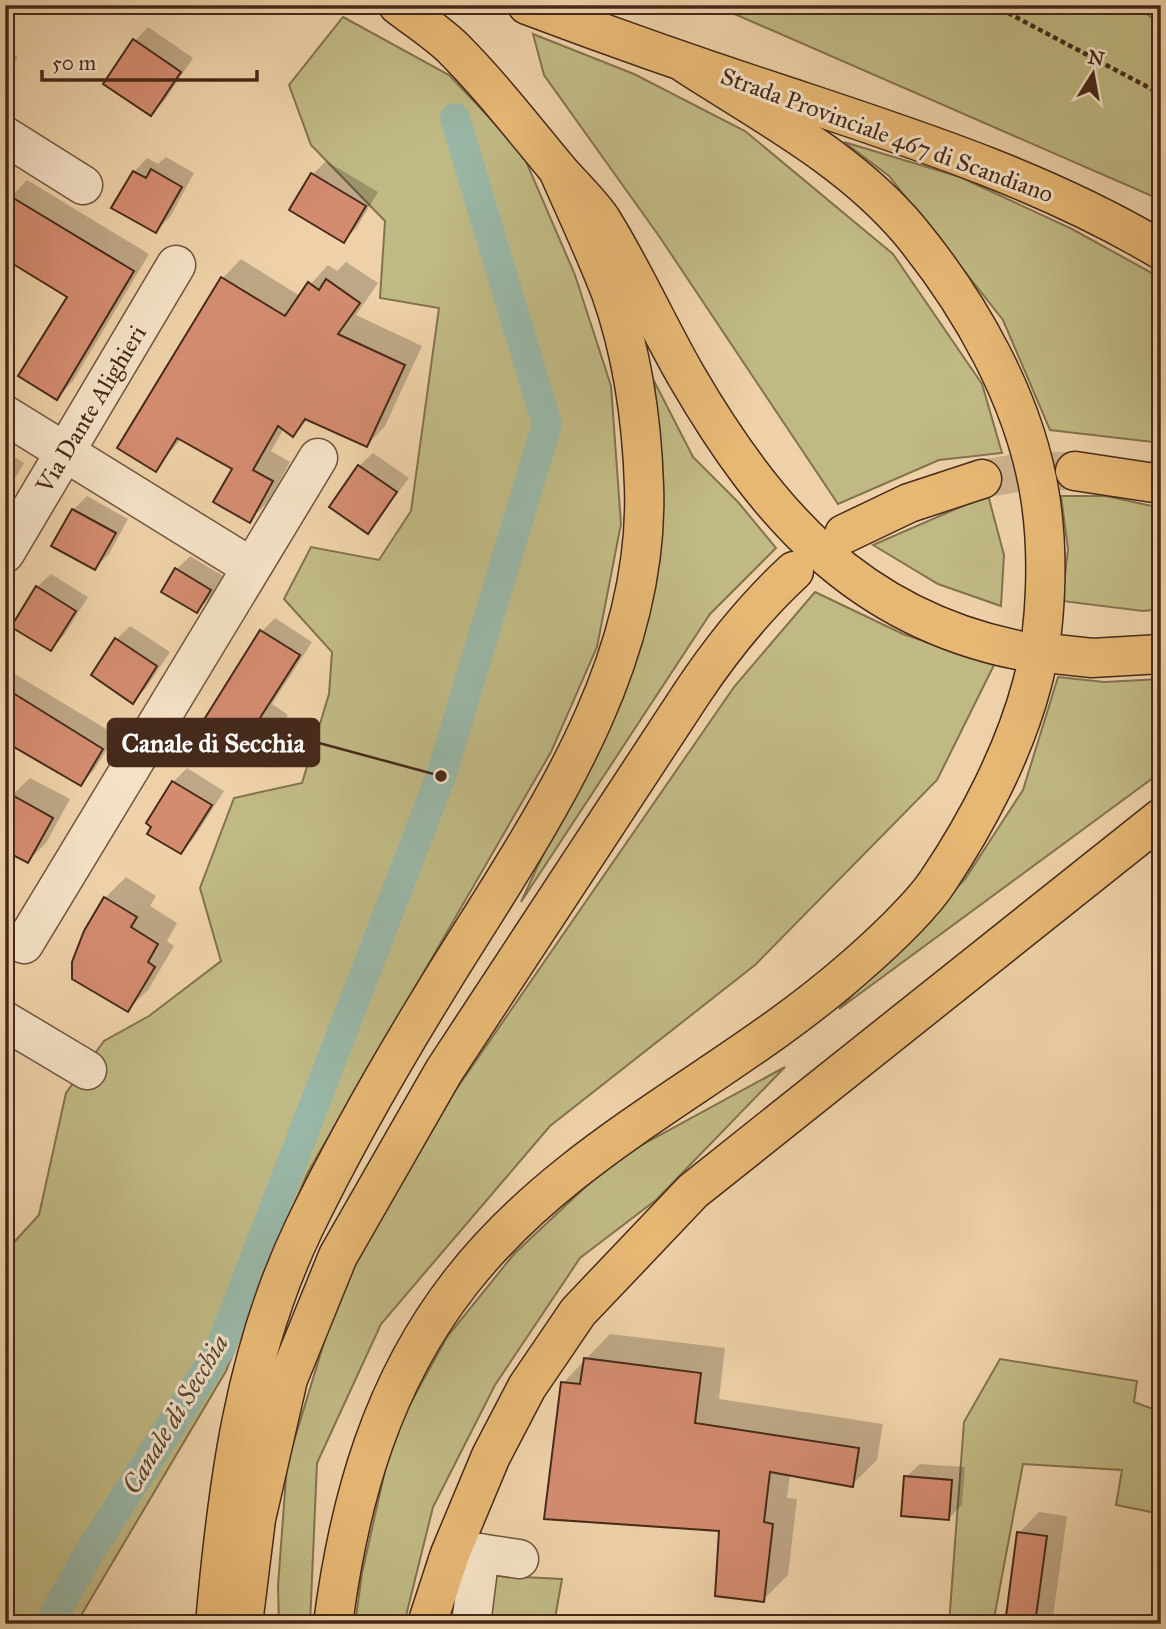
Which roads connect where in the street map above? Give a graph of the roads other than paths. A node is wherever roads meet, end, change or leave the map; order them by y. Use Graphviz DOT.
graph roads {
  1 [pos="398,5"];
  2 [pos="527,5"];
  3 [pos="686,64"];
  4 [pos="10,122"];
  5 [pos="558,170"];
  6 [pos="83,185"];
  7 [pos="1161,250"];
  8 [pos="176,265"];
  9 [pos="5,415"];
  10 [pos="65,452"];
  11 [pos="318,458"];
  12 [pos="1075,471"];
  13 [pos="982,480"];
  14 [pos="1161,484"];
  15 [pos="844,534"];
  16 [pos="5,553"];
  17 [pos="251,567"];
  18 [pos="794,571"];
  19 [pos="1017,650"];
  20 [pos="1055,654"];
  21 [pos="1161,654"];
  22 [pos="1161,818"];
  23 [pos="24,944"];
  24 [pos="5,1021"];
  25 [pos="87,1070"];
  26 [pos="462,1551"];
  27 [pos="519,1559"];
  28 [pos="215,1624"];
  29 [pos="243,1624"];
  30 [pos="333,1624"];
  31 [pos="427,1624"];
  32 [pos="471,1624"];
  1 -- 5 [label="main road"];
  2 -- 3 [label="main road"];
  3 -- 7 [label="main road, Strada Provinciale 467 di Scandiano"];
  3 -- 30 [label="main road"];
  4 -- 6 [label="street"];
  5 -- 19 [label="main road"];
  5 -- 28 [label="main road"];
  8 -- 10 [label="street, Via Dante Alighieri"];
  9 -- 10 [label="street"];
  10 -- 16 [label="street, Via Dante Alighieri"];
  10 -- 17 [label="street"];
  11 -- 17 [label="street"];
  12 -- 14 [label="main road"];
  13 -- 15 [label="main road"];
  17 -- 23 [label="street"];
  18 -- 29 [label="main road"];
  20 -- 21 [label="main road"];
  22 -- 26 [label="main road"];
  24 -- 25 [label="street"];
  26 -- 27 [label="street"];
  26 -- 31 [label="main road"];
  26 -- 32 [label="street"];
}
